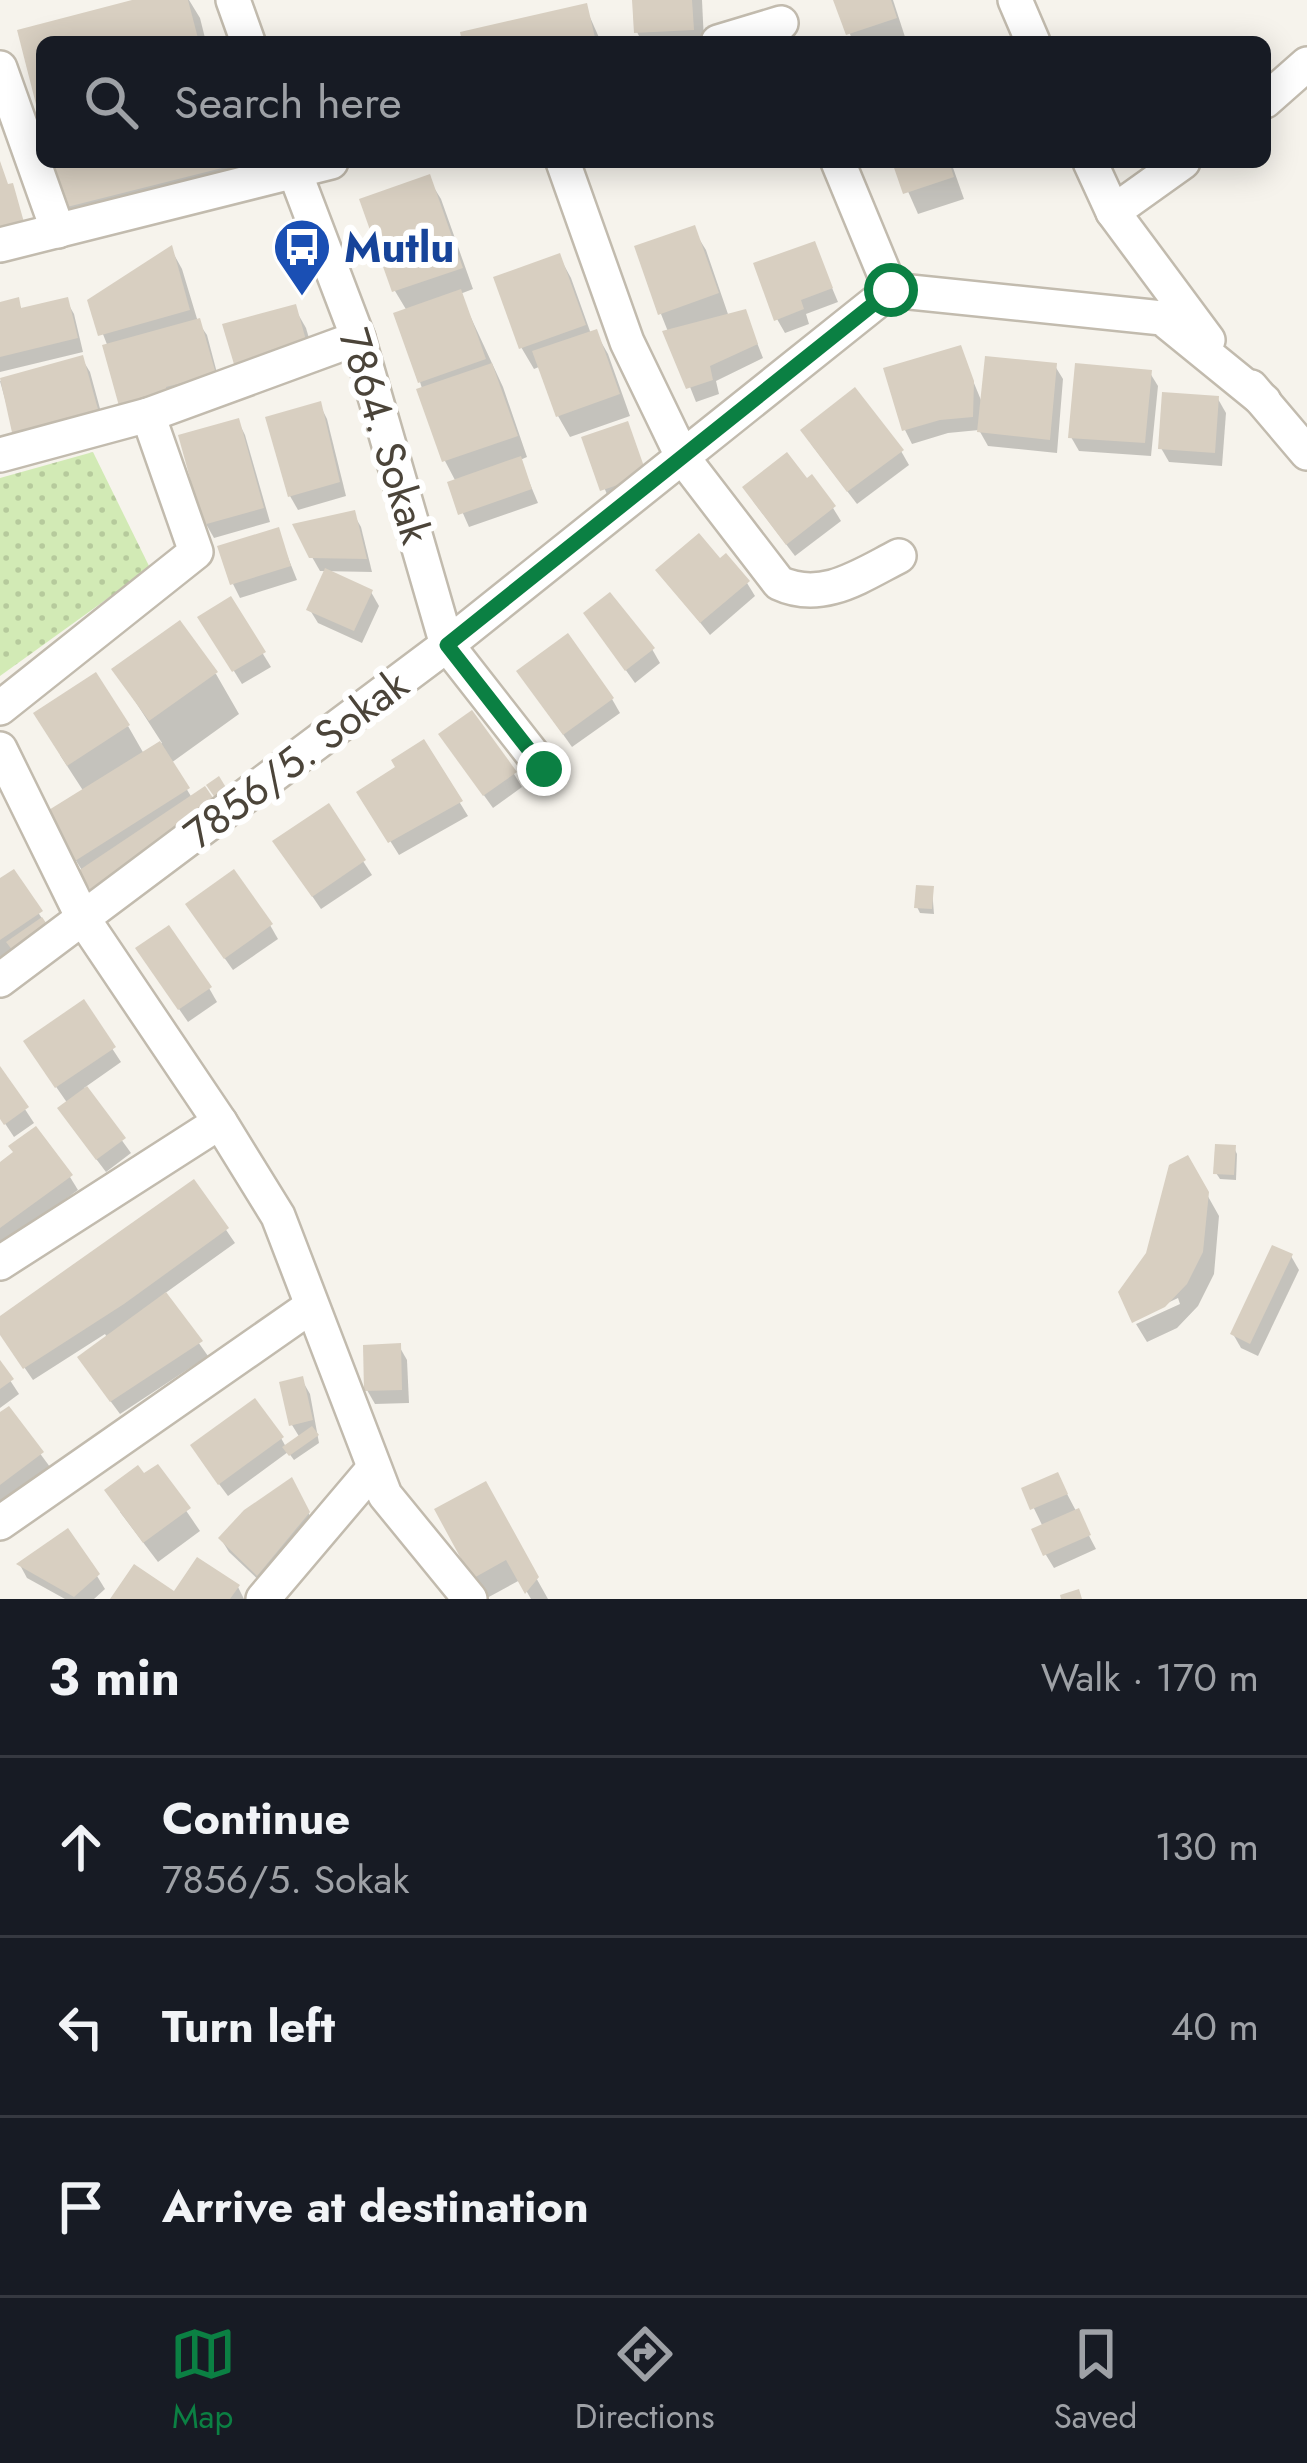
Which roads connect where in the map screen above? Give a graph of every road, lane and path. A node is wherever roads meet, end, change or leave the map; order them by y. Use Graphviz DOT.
graph roads {
  1 [pos="233,0"];
  2 [pos="1015,0"];
  3 [pos="780,22"];
  4 [pos="246,36"];
  5 [pos="737,36"];
  6 [pos="1031,36"];
  7 [pos="1307,64"];
  8 [pos="0,68"];
  9 [pos="1271,96"];
  10 [pos="293,168"];
  11 [pos="565,168"];
  12 [pos="840,168"];
  13 [pos="1093,168"];
  14 [pos="1175,168"];
  15 [pos="1114,212"];
  16 [pos="58,231"];
  17 [pos="0,245"];
  18 [pos="891,290"];
  19 [pos="358,338"];
  20 [pos="1264,400"];
  21 [pos="148,415"];
  22 [pos="1307,453"];
  23 [pos="0,455"];
  24 [pos="683,458"];
  25 [pos="898,556"];
  26 [pos="447,645"];
  27 [pos="0,708"];
  28 [pos="0,749"];
  29 [pos="544,769"];
  30 [pos="84,920"];
  31 [pos="0,980"];
  32 [pos="220,1121"];
  33 [pos="0,1263"];
  34 [pos="310,1307"];
  35 [pos="374,1468"];
  36 [pos="0,1523"];
  37 [pos="263,1599"];
  38 [pos="470,1599"];
  1 -- 4 [label="street"];
  2 -- 6 [label="street"];
  3 -- 5 [label="street"];
  7 -- 9 [label="street"];
  8 -- 16 [label="street"];
  10 -- 16 [label="street"];
  10 -- 19 [label="street, 7864. Sokak"];
  11 -- 24 [label="street"];
  12 -- 18 [label="street"];
  13 -- 15 [label="street"];
  14 -- 15 [label="street"];
  15 -- 20 [label="street"];
  16 -- 17 [label="street"];
  18 -- 20 [label="street"];
  18 -- 24 [label="street, 7856/5. Sokak"];
  19 -- 21 [label="street"];
  19 -- 26 [label="street, 7864. Sokak"];
  20 -- 22 [label="street"];
  21 -- 23 [label="street"];
  21 -- 27 [label="street"];
  24 -- 25 [label="street"];
  24 -- 26 [label="street, 7856/5. Sokak"];
  26 -- 29 [label="street"];
  26 -- 30 [label="street, 7856/5. Sokak"];
  28 -- 30 [label="street"];
  30 -- 31 [label="street, 7856/5. Sokak"];
  30 -- 32 [label="street"];
  32 -- 33 [label="street"];
  32 -- 34 [label="street"];
  34 -- 35 [label="street"];
  34 -- 36 [label="street"];
  35 -- 37 [label="street"];
  35 -- 38 [label="street"];
}
